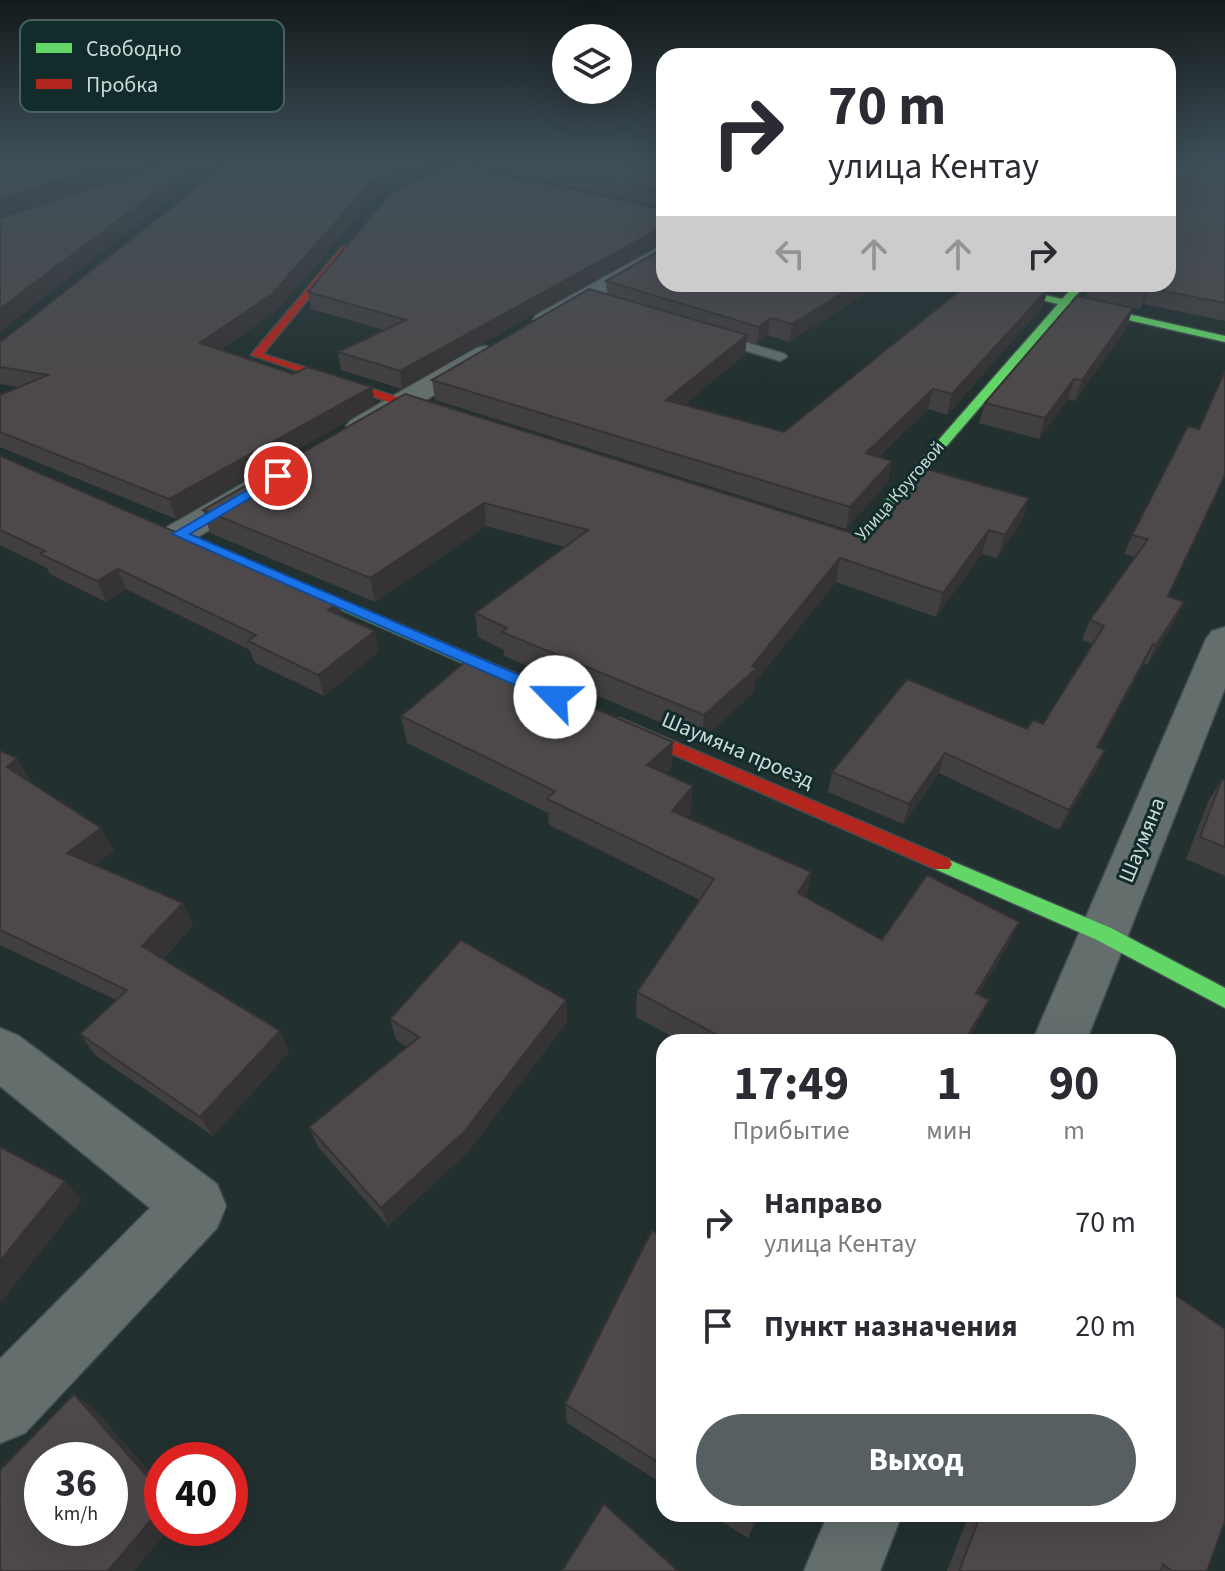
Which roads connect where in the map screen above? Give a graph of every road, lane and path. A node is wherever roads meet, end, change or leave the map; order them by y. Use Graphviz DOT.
graph roads {
  1 [pos="354,238"];
  2 [pos="656,256"];
  3 [pos="1018,292"];
  4 [pos="1073,292"];
  5 [pos="1064,302"];
  6 [pos="704,334"];
  7 [pos="1225,339"];
  8 [pos="780,357"];
  9 [pos="401,403"];
  10 [pos="463,423"];
  11 [pos="336,441"];
  12 [pos="283,472"];
  13 [pos="794,526"];
  14 [pos="179,534"];
  15 [pos="267,572"];
  16 [pos="1225,639"];
  17 [pos="546,693"];
  18 [pos="605,718"];
  19 [pos="1104,934"];
  20 [pos="1225,999"];
  21 [pos="1062,1034"];
  22 [pos="0,1053"];
  23 [pos="0,1408"];
  24 [pos="862,1522"];
  25 [pos="842,1571"];
  1 -- 9 [label="street"];
  2 -- 9 [label="street"];
  3 -- 5 [label="street"];
  4 -- 5 [label="street, Улица Круговой"];
  5 -- 7 [label="street"];
  5 -- 13 [label="street, Улица Круговой"];
  6 -- 8 [label="lane"];
  9 -- 10 [label="street"];
  9 -- 11 [label="street"];
  12 -- 14 [label="street"];
  15 -- 17 [label="street"];
  16 -- 19 [label="street, Шаумяна"];
  18 -- 19 [label="street, Шаумяна проезд"];
  19 -- 20 [label="street, Шаумяна проезд"];
  19 -- 21 [label="street, Шаумяна"];
  22 -- 23 [label="street"];
  24 -- 25 [label="street"];
}
